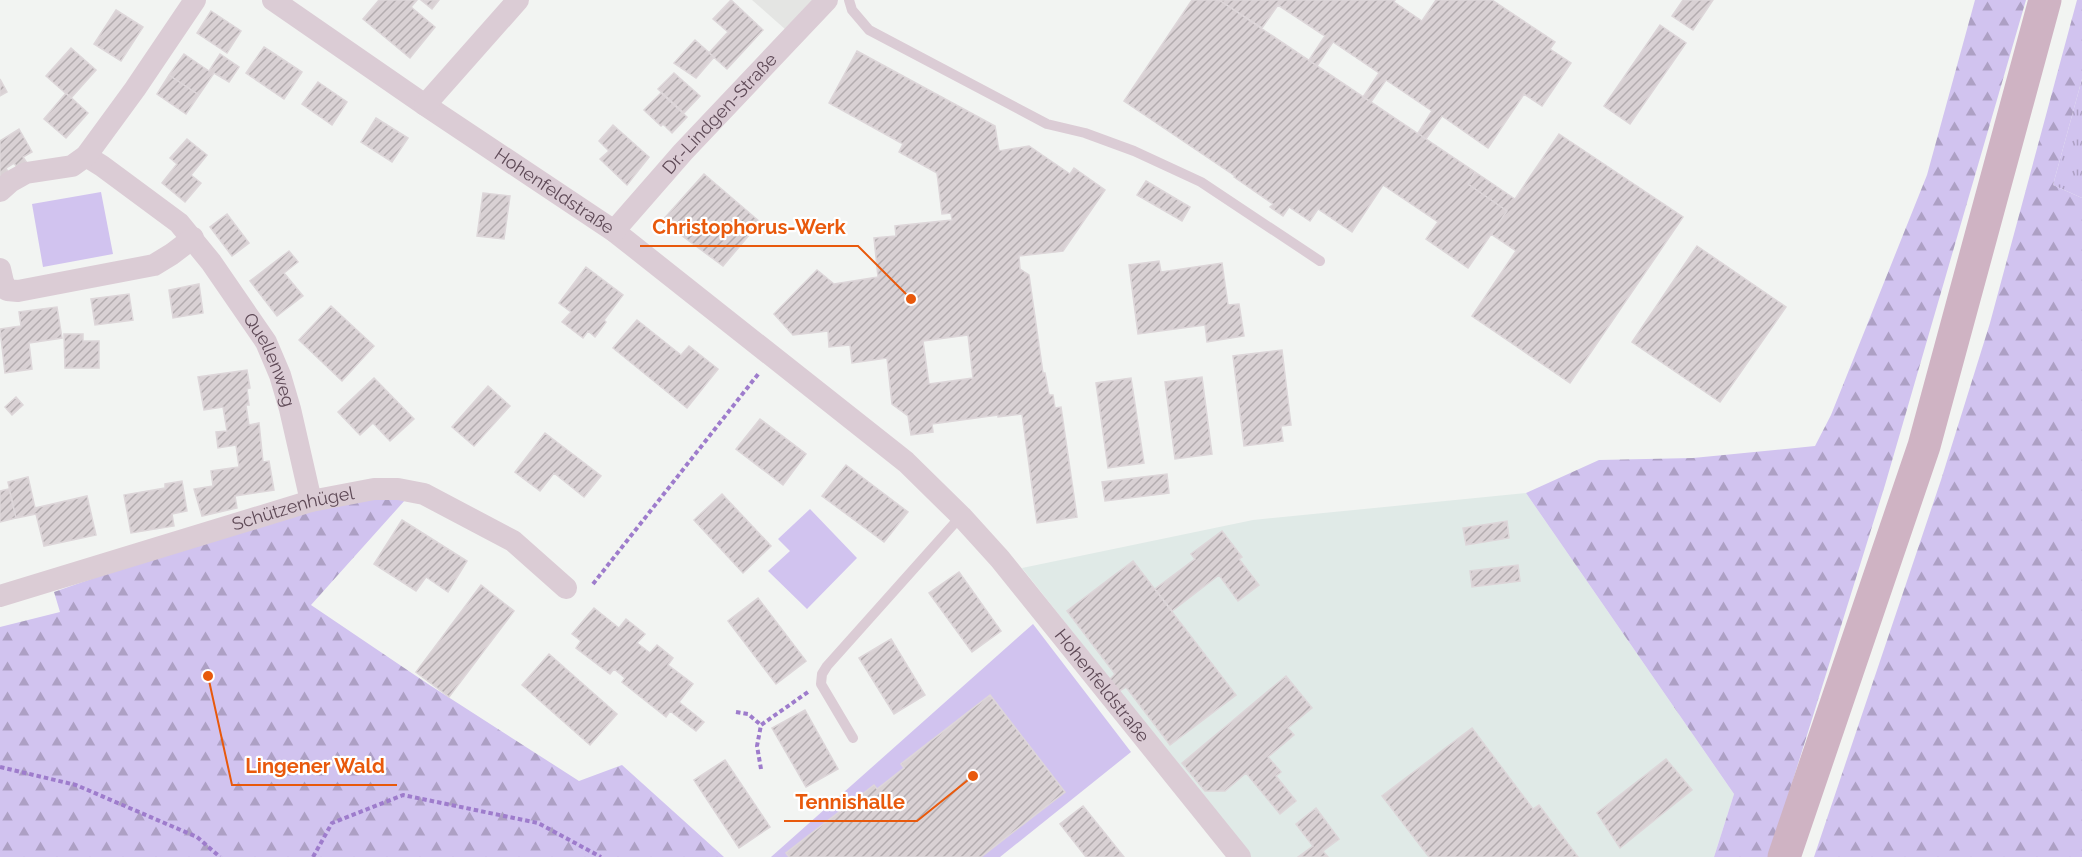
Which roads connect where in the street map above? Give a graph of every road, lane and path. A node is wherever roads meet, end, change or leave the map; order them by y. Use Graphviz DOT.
graph roads {
  1 [pos="195,0"];
  2 [pos="273,0"];
  3 [pos="518,0"];
  4 [pos="826,0"];
  5 [pos="849,0"];
  6 [pos="2044,0"];
  7 [pos="425,105"];
  8 [pos="86,156"];
  9 [pos="0,191"];
  10 [pos="614,231"];
  11 [pos="193,237"];
  12 [pos="1320,261"];
  13 [pos="0,269"];
  14 [pos="772,355"];
  15 [pos="311,501"];
  16 [pos="961,516"];
  17 [pos="593,584"];
  18 [pos="566,588"];
  19 [pos="0,596"];
  20 [pos="821,684"];
  21 [pos="736,711"];
  22 [pos="761,724"];
  23 [pos="852,738"];
  24 [pos="0,767"];
  25 [pos="762,769"];
  26 [pos="220,857"];
  27 [pos="313,857"];
  28 [pos="601,857"];
  29 [pos="1240,857"];
  30 [pos="1784,857"];
  1 -- 8 [label="street"];
  2 -- 7 [label="street, Hohenfeldstraße"];
  3 -- 7 [label="street"];
  4 -- 10 [label="street, Dr.-Lindgen-Straße"];
  5 -- 12 [label="lane"];
  6 -- 30 [label="main road"];
  7 -- 10 [label="street, Hohenfeldstraße"];
  8 -- 9 [label="street"];
  8 -- 11 [label="street, Quellenweg"];
  10 -- 14 [label="street, Hohenfeldstraße"];
  11 -- 13 [label="street"];
  11 -- 15 [label="street, Quellenweg"];
  14 -- 16 [label="street, Hohenfeldstraße"];
  14 -- 17 [label="path"];
  15 -- 18 [label="street, Schützenhügel"];
  15 -- 19 [label="street, Schützenhügel"];
  16 -- 20 [label="lane"];
  16 -- 29 [label="street, Hohenfeldstraße"];
  20 -- 22 [label="path"];
  20 -- 23 [label="lane"];
  21 -- 22 [label="path"];
  22 -- 25 [label="path"];
  24 -- 26 [label="path"];
  27 -- 28 [label="path"];
}
